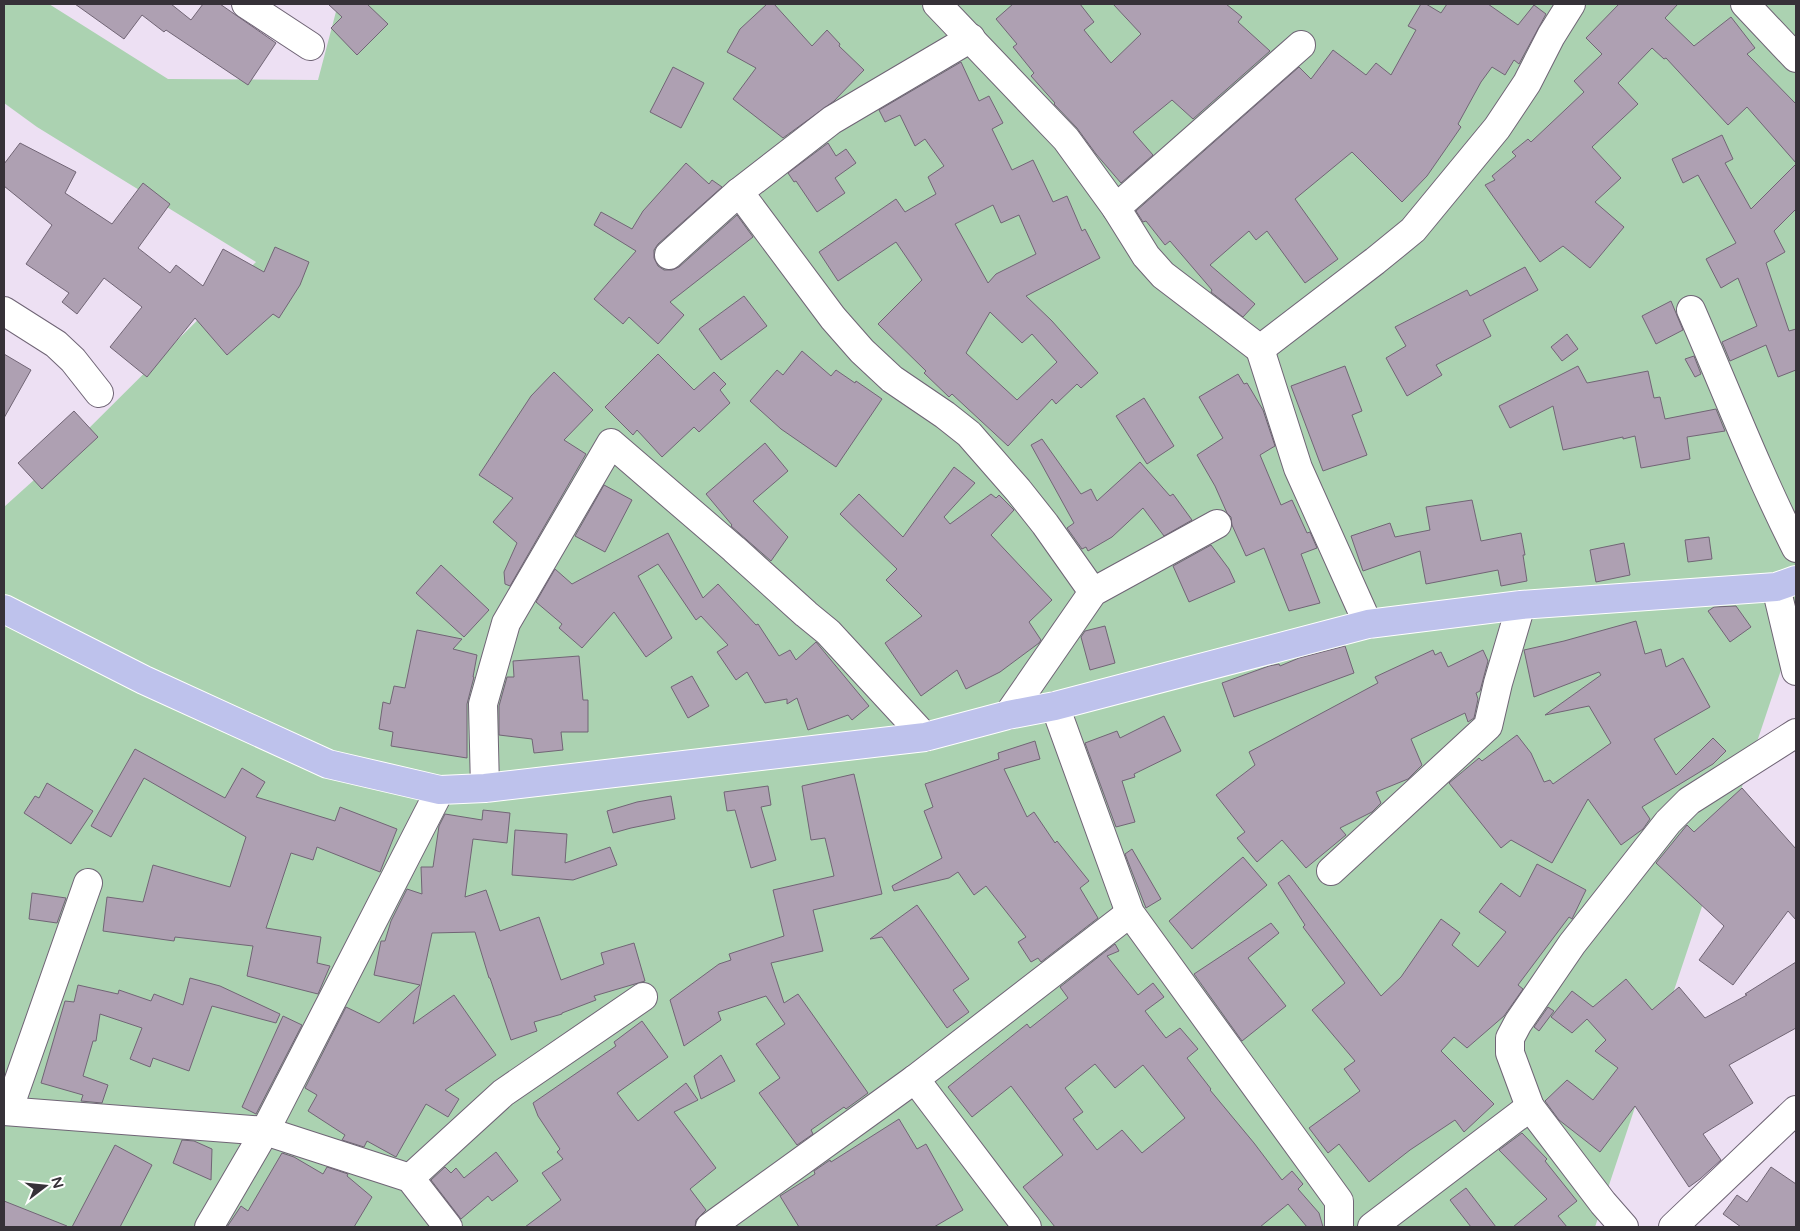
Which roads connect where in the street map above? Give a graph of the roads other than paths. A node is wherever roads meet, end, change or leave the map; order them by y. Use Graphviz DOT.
graph roads {
  1 [pos="246,4"];
  2 [pos="937,4"];
  3 [pos="1571,4"];
  4 [pos="1745,4"];
  5 [pos="971,38"];
  6 [pos="1301,45"];
  7 [pos="310,46"];
  8 [pos="1796,58"];
  9 [pos="739,192"];
  10 [pos="1116,208"];
  11 [pos="669,255"];
  12 [pos="1691,310"];
  13 [pos="4,311"];
  14 [pos="1260,349"];
  15 [pos="99,393"];
  16 [pos="1217,524"];
  17 [pos="1796,548"];
  18 [pos="1786,584"];
  19 [pos="1093,592"];
  20 [pos="1521,605"];
  21 [pos="4,609"];
  22 [pos="1368,624"];
  23 [pos="1796,671"];
  24 [pos="1055,706"];
  25 [pos="1008,715"];
  26 [pos="1796,733"];
  27 [pos="925,737"];
  28 [pos="485,788"];
  29 [pos="440,790"];
  30 [pos="1331,871"];
  31 [pos="88,883"];
  32 [pos="1130,913"];
  33 [pos="643,997"];
  34 [pos="916,1079"];
  35 [pos="1530,1107"];
  36 [pos="1796,1110"];
  37 [pos="6,1111"];
  38 [pos="265,1131"];
  39 [pos="410,1178"];
  40 [pos="208,1227"];
  41 [pos="448,1227"];
  42 [pos="710,1227"];
  43 [pos="1026,1227"];
  44 [pos="1340,1227"];
  45 [pos="1372,1227"];
  46 [pos="1624,1227"];
  47 [pos="1673,1227"];
  1 -- 7 [label="street"];
  2 -- 5 [label="street"];
  3 -- 14 [label="street"];
  4 -- 8 [label="street"];
  5 -- 9 [label="street"];
  5 -- 10 [label="street"];
  6 -- 10 [label="street"];
  9 -- 11 [label="street"];
  9 -- 19 [label="street"];
  10 -- 14 [label="street"];
  12 -- 17 [label="street"];
  13 -- 15 [label="street"];
  14 -- 22 [label="street"];
  16 -- 19 [label="street"];
  18 -- 20 [label="main road"];
  18 -- 23 [label="street"];
  19 -- 25 [label="street"];
  20 -- 22 [label="main road"];
  20 -- 30 [label="street"];
  21 -- 29 [label="main road"];
  22 -- 24 [label="main road"];
  24 -- 25 [label="main road"];
  24 -- 32 [label="street"];
  25 -- 27 [label="main road"];
  26 -- 35 [label="street"];
  27 -- 28 [label="main road"];
  27 -- 28 [label="street"];
  28 -- 29 [label="main road"];
  29 -- 38 [label="street"];
  31 -- 37 [label="street"];
  32 -- 34 [label="street"];
  32 -- 44 [label="street"];
  33 -- 39 [label="street"];
  34 -- 42 [label="street"];
  34 -- 43 [label="street"];
  35 -- 45 [label="street"];
  35 -- 46 [label="street"];
  36 -- 47 [label="street"];
  37 -- 38 [label="street"];
  38 -- 39 [label="street"];
  38 -- 40 [label="street"];
  39 -- 41 [label="street"];
}
